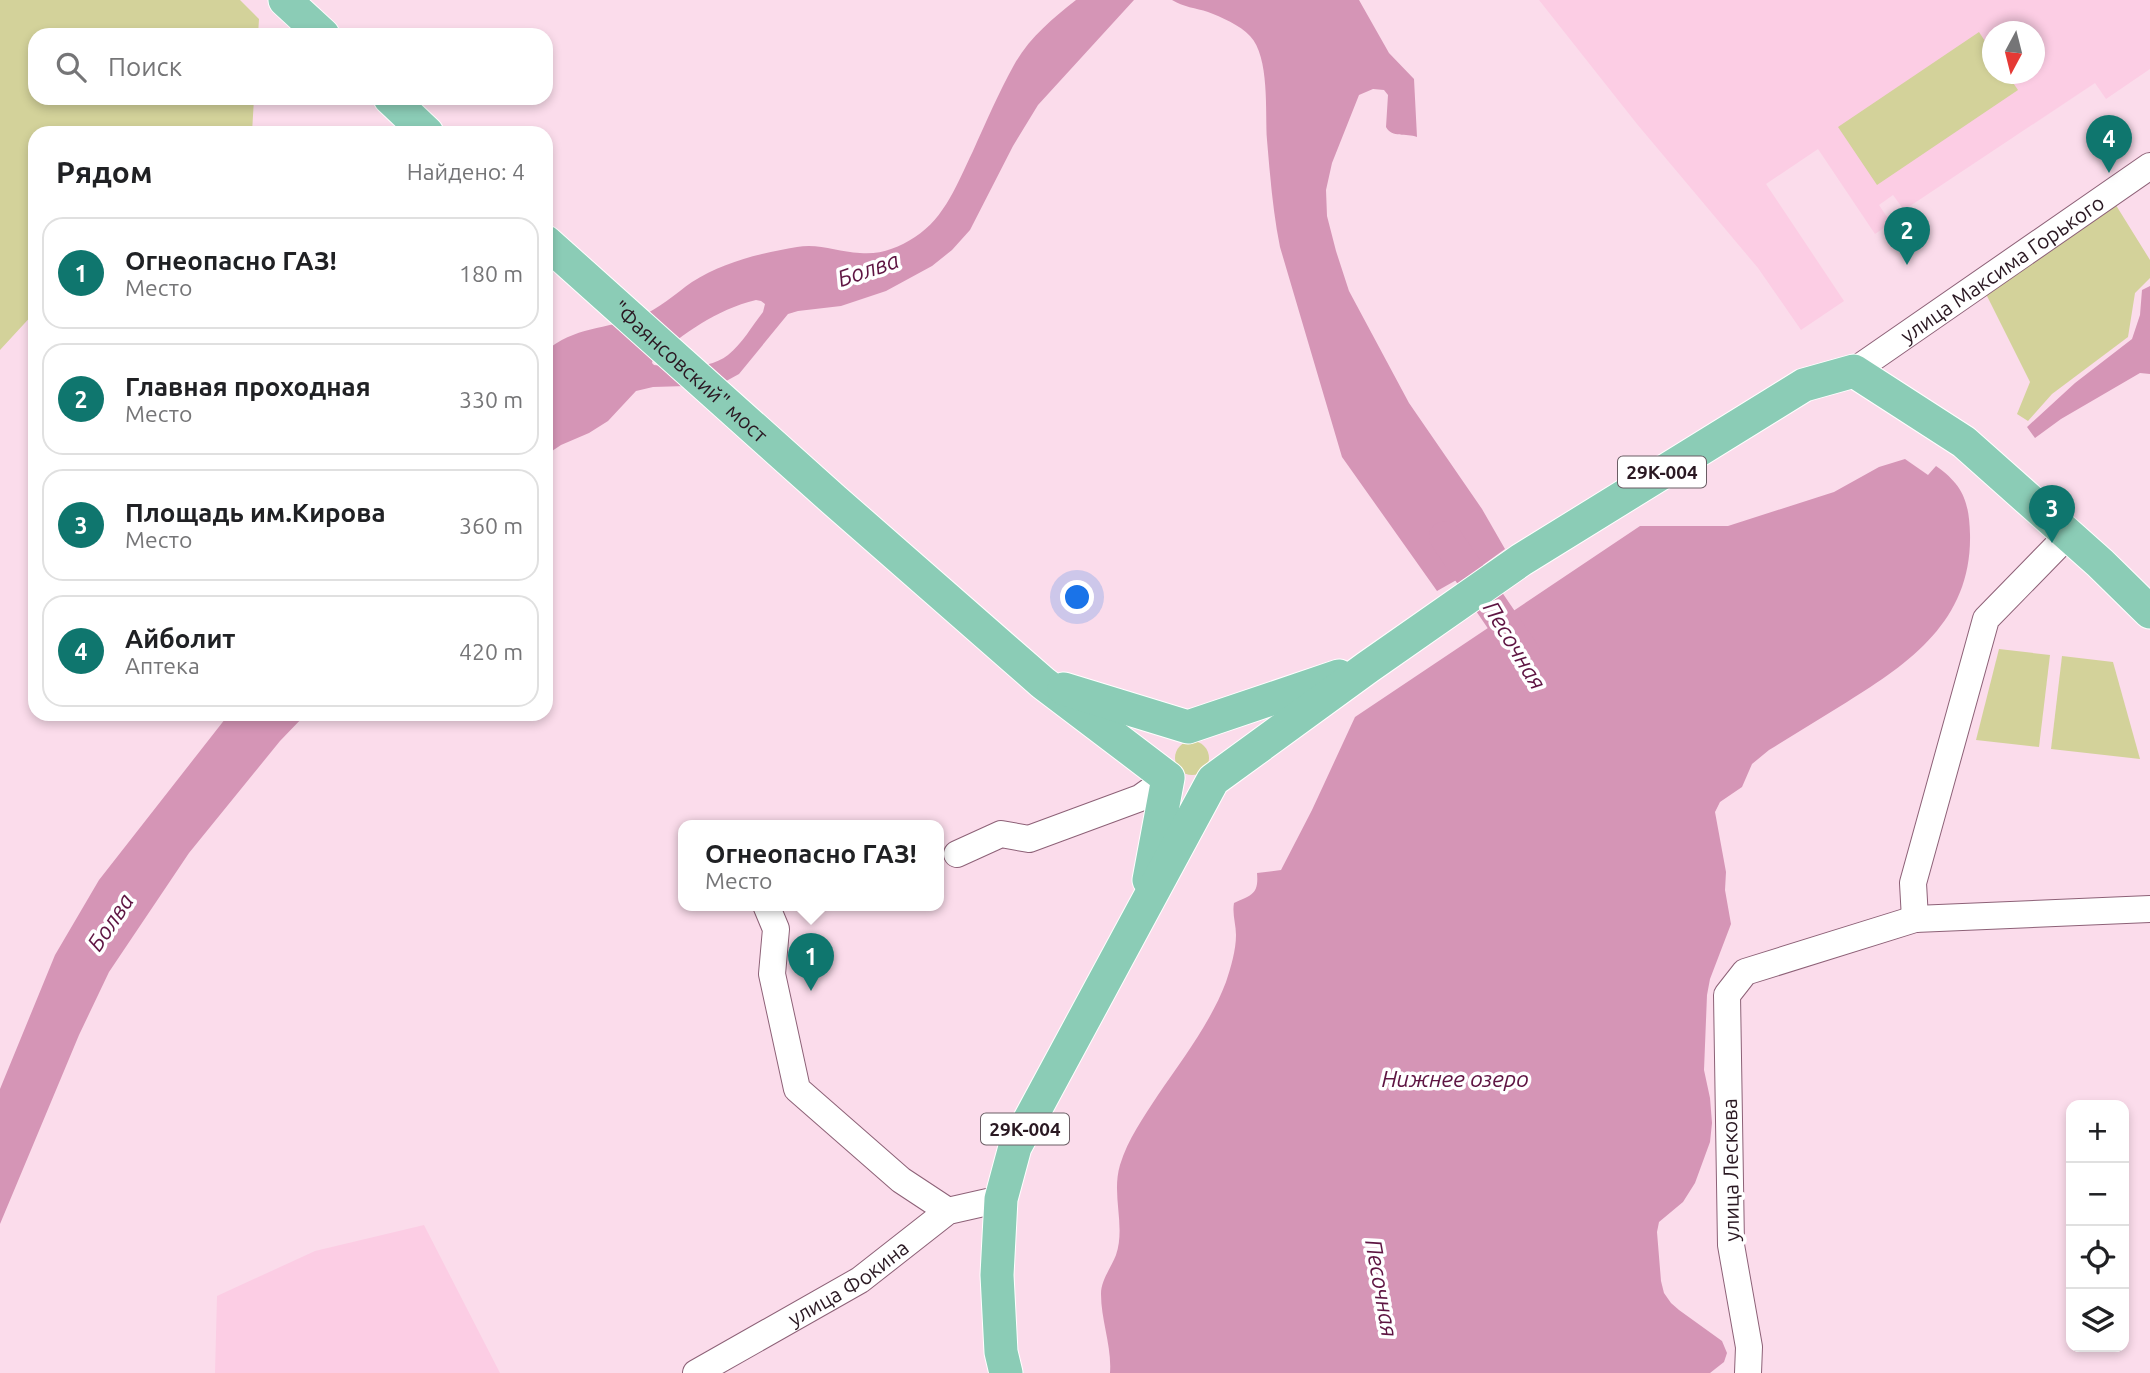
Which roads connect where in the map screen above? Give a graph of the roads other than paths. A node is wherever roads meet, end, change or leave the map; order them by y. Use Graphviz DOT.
graph roads {
  1 [pos="285,0"];
  2 [pos="315,28"];
  3 [pos="397,105"];
  4 [pos="420,126"];
  5 [pos="2150,166"];
  6 [pos="553,248"];
  7 [pos="1854,371"];
  8 [pos="2068,535"];
  9 [pos="2150,612"];
  10 [pos="1368,667"];
  11 [pos="1043,683"];
  12 [pos="1188,727"];
  13 [pos="1168,778"];
  14 [pos="1213,780"];
  15 [pos="957,854"];
  16 [pos="2150,909"];
  17 [pos="1144,910"];
  18 [pos="768,911"];
  19 [pos="1914,919"];
  20 [pos="1001,1199"];
  21 [pos="948,1211"];
  22 [pos="696,1373"];
  23 [pos="1006,1373"];
  24 [pos="1748,1373"];
  1 -- 2 [label="main road"];
  3 -- 4 [label="main road"];
  5 -- 7 [label="street, улица Максима Горького"];
  6 -- 11 [label="main road, \"Фаянсовский\" мост"];
  7 -- 8 [label="main road"];
  7 -- 10 [label="main road, 29К-004"];
  8 -- 9 [label="main road"];
  8 -- 19 [label="street"];
  10 -- 12 [label="main road, 29К-004"];
  10 -- 14 [label="main road"];
  11 -- 12 [label="main road"];
  11 -- 13 [label="main road, \"Фаянсовский\" мост"];
  12 -- 13 [label="main road, 29К-004"];
  12 -- 14 [label="main road"];
  13 -- 14 [label="main road"];
  13 -- 15 [label="street"];
  13 -- 17 [label="main road, 29К-004"];
  14 -- 17 [label="main road"];
  16 -- 19 [label="street"];
  17 -- 20 [label="main road, 29К-004"];
  18 -- 21 [label="street"];
  19 -- 24 [label="street, улица Лескова"];
  20 -- 21 [label="street, улица Фокина"];
  20 -- 23 [label="main road, 29К-004"];
  21 -- 22 [label="street, улица Фокина"];
}
